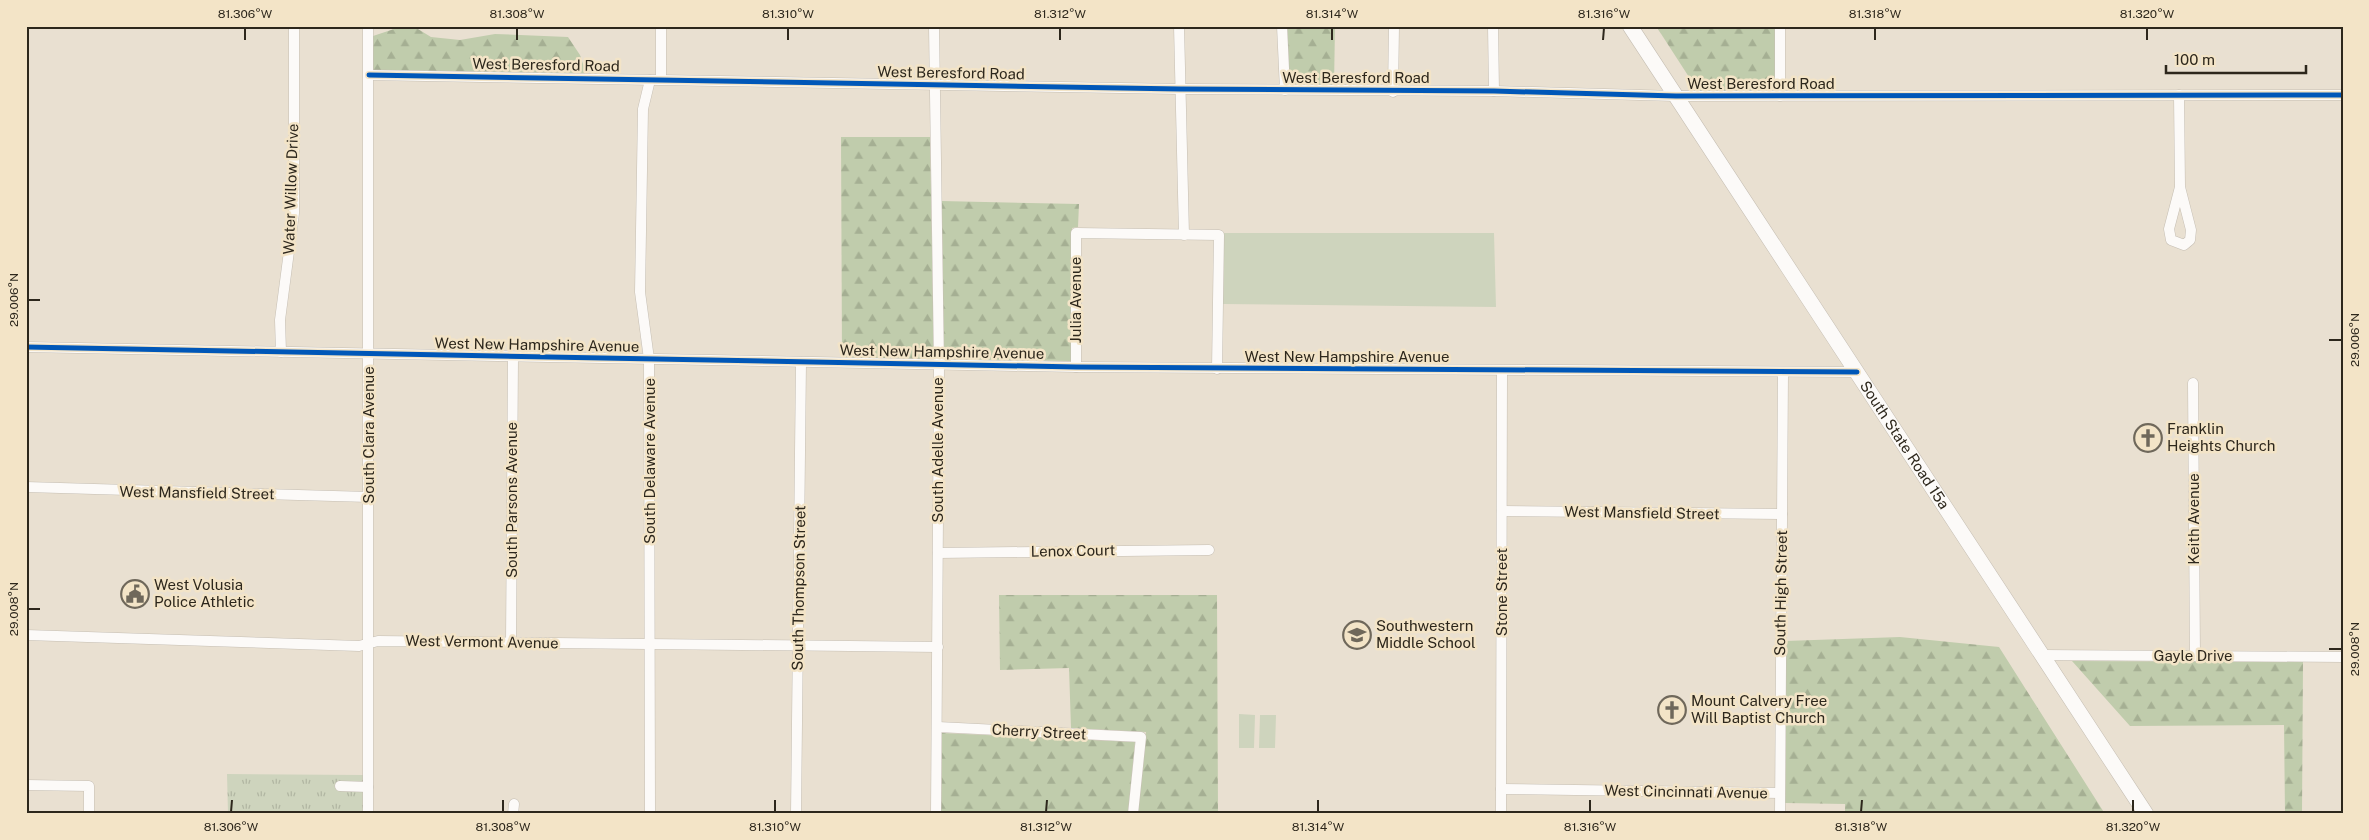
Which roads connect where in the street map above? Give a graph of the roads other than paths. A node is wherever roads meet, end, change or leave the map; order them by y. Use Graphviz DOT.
graph roads {
  1 [pos="294,26"];
  2 [pos="368,26"];
  3 [pos="661,26"];
  4 [pos="934,26"];
  5 [pos="1179,26"];
  6 [pos="1282,26"];
  7 [pos="1394,26"];
  8 [pos="1493,26"];
  9 [pos="1630,26"];
  10 [pos="1780,26"];
  11 [pos="369,75"];
  12 [pos="650,80"];
  13 [pos="661,80"];
  14 [pos="934,85"];
  15 [pos="1180,90"];
  16 [pos="1285,90"];
  17 [pos="1494,91"];
  18 [pos="1394,92"];
  19 [pos="2179,95"];
  20 [pos="2343,95"];
  21 [pos="1676,96"];
  22 [pos="1780,96"];
  23 [pos="2180,187"];
  24 [pos="1184,235"];
  25 [pos="26,347"];
  26 [pos="281,352"];
  27 [pos="369,354"];
  28 [pos="513,357"];
  29 [pos="649,359"];
  30 [pos="802,362"];
  31 [pos="938,365"];
  32 [pos="1076,367"];
  33 [pos="1217,369"];
  34 [pos="1502,371"];
  35 [pos="1782,372"];
  36 [pos="1857,372"];
  37 [pos="2193,383"];
  38 [pos="26,487"];
  39 [pos="369,497"];
  40 [pos="1502,511"];
  41 [pos="1782,514"];
  42 [pos="1209,550"];
  43 [pos="938,553"];
  44 [pos="26,635"];
  45 [pos="511,642"];
  46 [pos="368,644"];
  47 [pos="650,644"];
  48 [pos="799,645"];
  49 [pos="938,647"];
  50 [pos="2042,655"];
  51 [pos="2195,656"];
  52 [pos="2343,657"];
  53 [pos="938,727"];
  54 [pos="26,785"];
  55 [pos="340,786"];
  56 [pos="368,787"];
  57 [pos="1501,789"];
  58 [pos="1780,793"];
  59 [pos="89,814"];
  60 [pos="368,814"];
  61 [pos="650,814"];
  62 [pos="796,814"];
  63 [pos="936,814"];
  64 [pos="1133,814"];
  65 [pos="1501,814"];
  66 [pos="1780,814"];
  67 [pos="2146,814"];
  1 -- 26 [label="street, Water Willow Drive"];
  2 -- 11 [label="street, South Clara Avenue"];
  3 -- 13 [label="street"];
  4 -- 14 [label="street, South Adelle Avenue"];
  5 -- 15 [label="street"];
  6 -- 16 [label="street"];
  7 -- 18 [label="street"];
  8 -- 17 [label="street"];
  9 -- 21 [label="highway, South State Road 15a"];
  10 -- 22 [label="street"];
  11 -- 12 [label="street, West Beresford Road"];
  11 -- 27 [label="street, South Clara Avenue"];
  12 -- 13 [label="street, West Beresford Road"];
  12 -- 29 [label="street, South Delaware Avenue"];
  13 -- 14 [label="street, West Beresford Road"];
  14 -- 15 [label="street, West Beresford Road"];
  14 -- 31 [label="street, South Adelle Avenue"];
  15 -- 16 [label="street, West Beresford Road"];
  15 -- 24 [label="street"];
  16 -- 18 [label="street, West Beresford Road"];
  17 -- 18 [label="street, West Beresford Road"];
  17 -- 21 [label="street, West Beresford Road"];
  19 -- 20 [label="street, West Beresford Road"];
  19 -- 22 [label="street, West Beresford Road"];
  19 -- 23 [label="street"];
  21 -- 22 [label="street, West Beresford Road"];
  21 -- 36 [label="highway, South State Road 15a"];
  23 -- 23 [label="street"];
  24 -- 32 [label="street, Julia Avenue"];
  24 -- 33 [label="street"];
  25 -- 26 [label="street, West New Hampshire Avenue"];
  26 -- 27 [label="street, West New Hampshire Avenue"];
  27 -- 28 [label="street, West New Hampshire Avenue"];
  27 -- 39 [label="street, South Clara Avenue"];
  28 -- 29 [label="street, West New Hampshire Avenue"];
  28 -- 45 [label="street, South Parsons Avenue"];
  29 -- 30 [label="street, West New Hampshire Avenue"];
  29 -- 47 [label="street, South Delaware Avenue"];
  30 -- 31 [label="street, West New Hampshire Avenue"];
  30 -- 48 [label="street, South Thompson Street"];
  31 -- 32 [label="street, West New Hampshire Avenue"];
  31 -- 43 [label="street, South Adelle Avenue"];
  32 -- 33 [label="street, West New Hampshire Avenue"];
  33 -- 34 [label="street, West New Hampshire Avenue"];
  34 -- 35 [label="street, West New Hampshire Avenue"];
  34 -- 40 [label="street, Stone Street"];
  35 -- 36 [label="street, West New Hampshire Avenue"];
  35 -- 41 [label="street, South High Street"];
  36 -- 50 [label="highway, South State Road 15a"];
  37 -- 51 [label="street, Keith Avenue"];
  38 -- 39 [label="street, West Mansfield Street"];
  39 -- 46 [label="street, South Clara Avenue"];
  40 -- 41 [label="street, West Mansfield Street"];
  40 -- 57 [label="street, Stone Street"];
  41 -- 58 [label="street, South High Street"];
  42 -- 43 [label="street, Lenox Court"];
  43 -- 49 [label="street, South Adelle Avenue"];
  44 -- 46 [label="street, West Vermont Avenue"];
  45 -- 46 [label="street, West Vermont Avenue"];
  45 -- 47 [label="street, West Vermont Avenue"];
  46 -- 56 [label="street, South Clara Avenue"];
  47 -- 48 [label="street, West Vermont Avenue"];
  47 -- 61 [label="street, South Delaware Avenue"];
  48 -- 49 [label="street, West Vermont Avenue"];
  48 -- 62 [label="street, South Thompson Street"];
  49 -- 53 [label="street, South Adelle Avenue"];
  50 -- 51 [label="street, Gayle Drive"];
  50 -- 67 [label="highway, South State Road 15a"];
  51 -- 52 [label="street, Gayle Drive"];
  53 -- 63 [label="street, South Adelle Avenue"];
  53 -- 64 [label="street, Cherry Street"];
  54 -- 59 [label="street"];
  55 -- 56 [label="street"];
  56 -- 60 [label="street, South Clara Avenue"];
  57 -- 58 [label="street, West Cincinnati Avenue"];
  57 -- 65 [label="street, Stone Street"];
  58 -- 66 [label="street, South High Street"];
}
